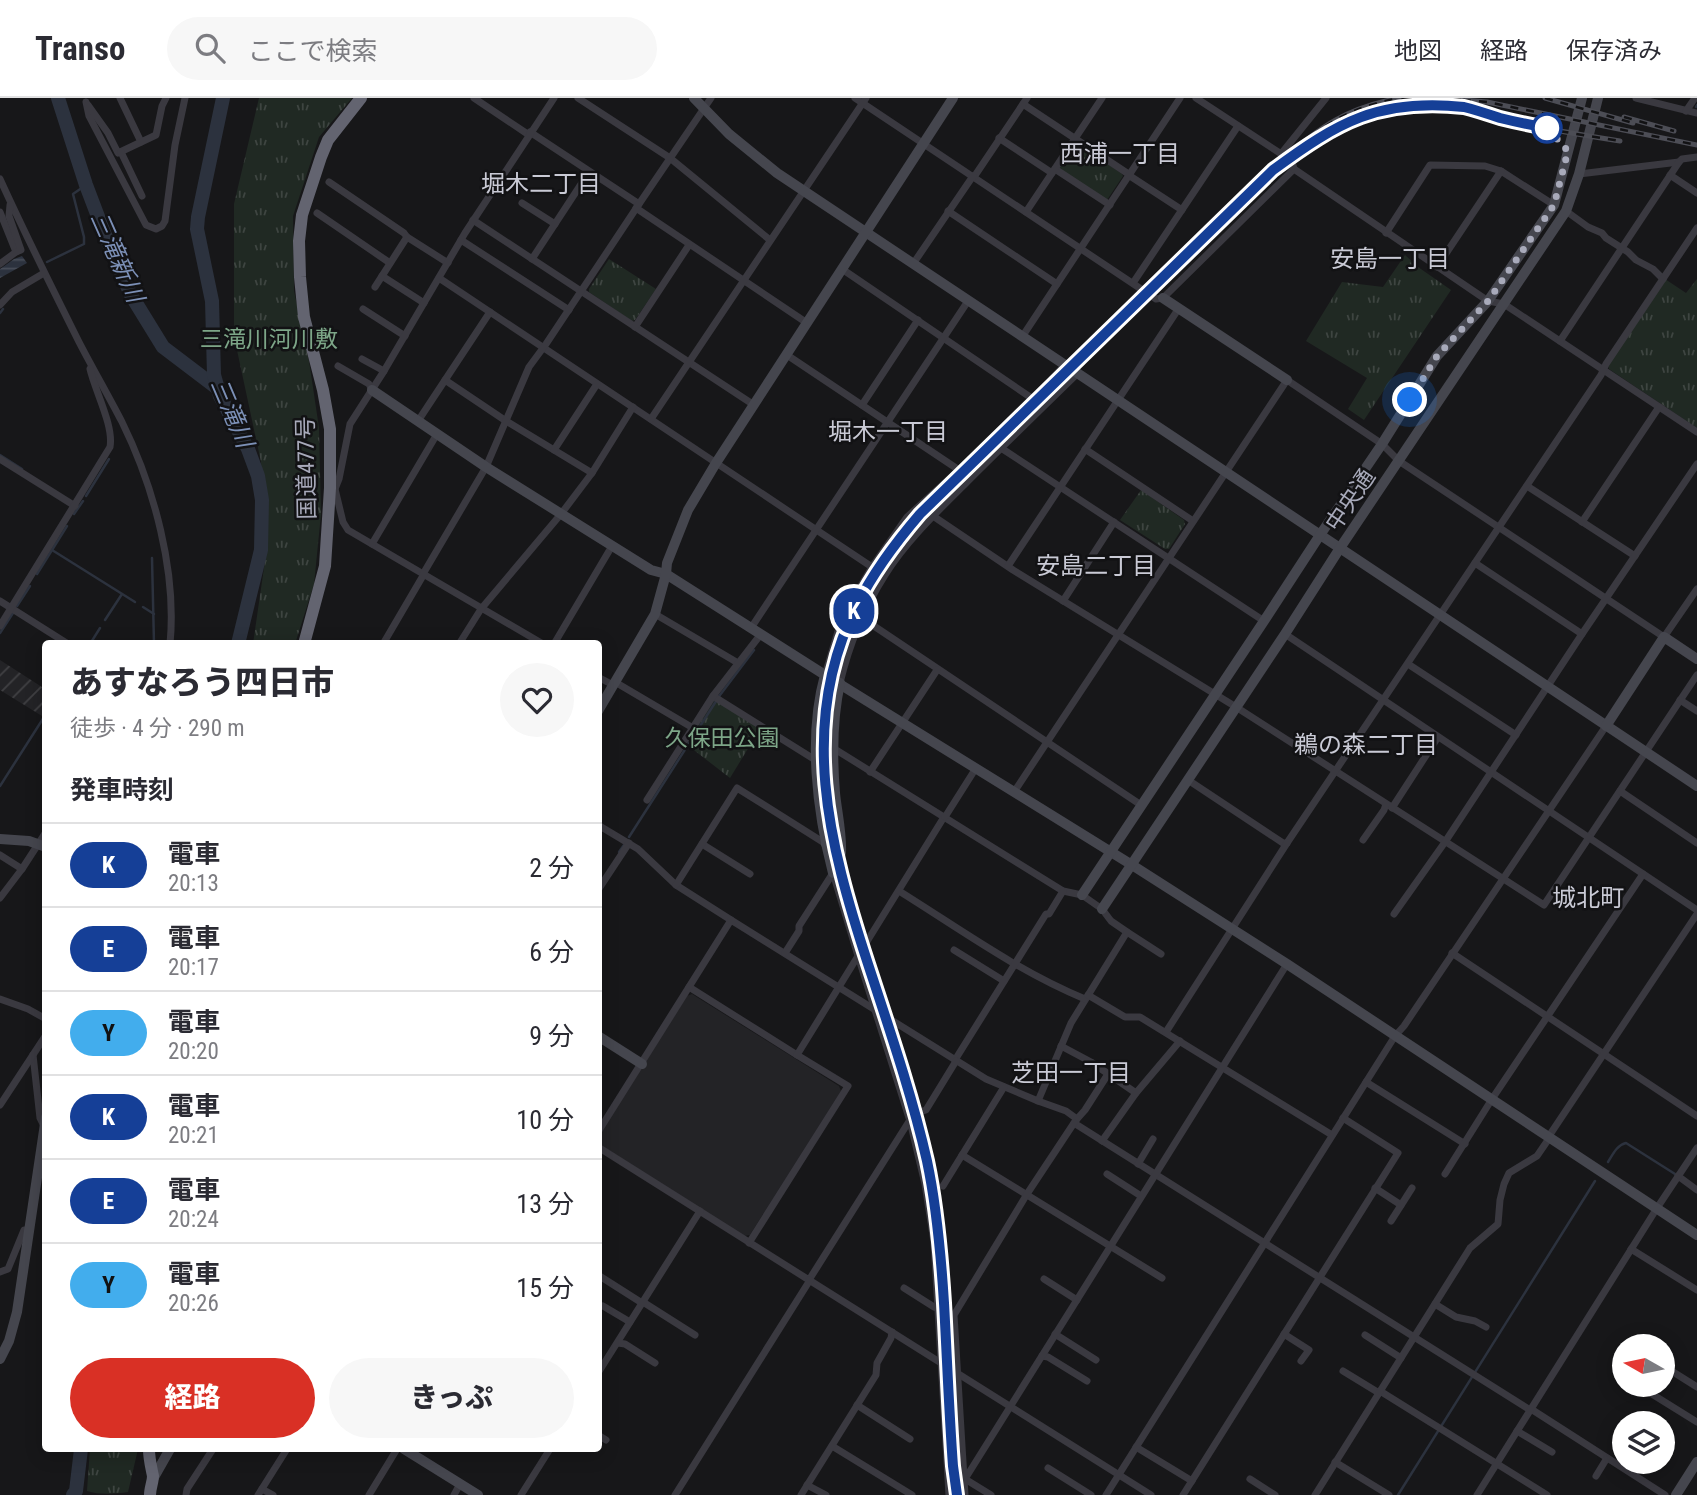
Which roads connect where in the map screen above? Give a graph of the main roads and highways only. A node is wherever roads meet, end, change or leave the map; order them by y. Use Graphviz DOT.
graph roads {
  1 [pos="361,98"];
  2 [pos="305,640"];
  3 [pos="149,1452"];
  4 [pos="150,1489"];
  1 -- 2 [label="highway, 国道477号"];
  3 -- 4 [label="highway"];
}
